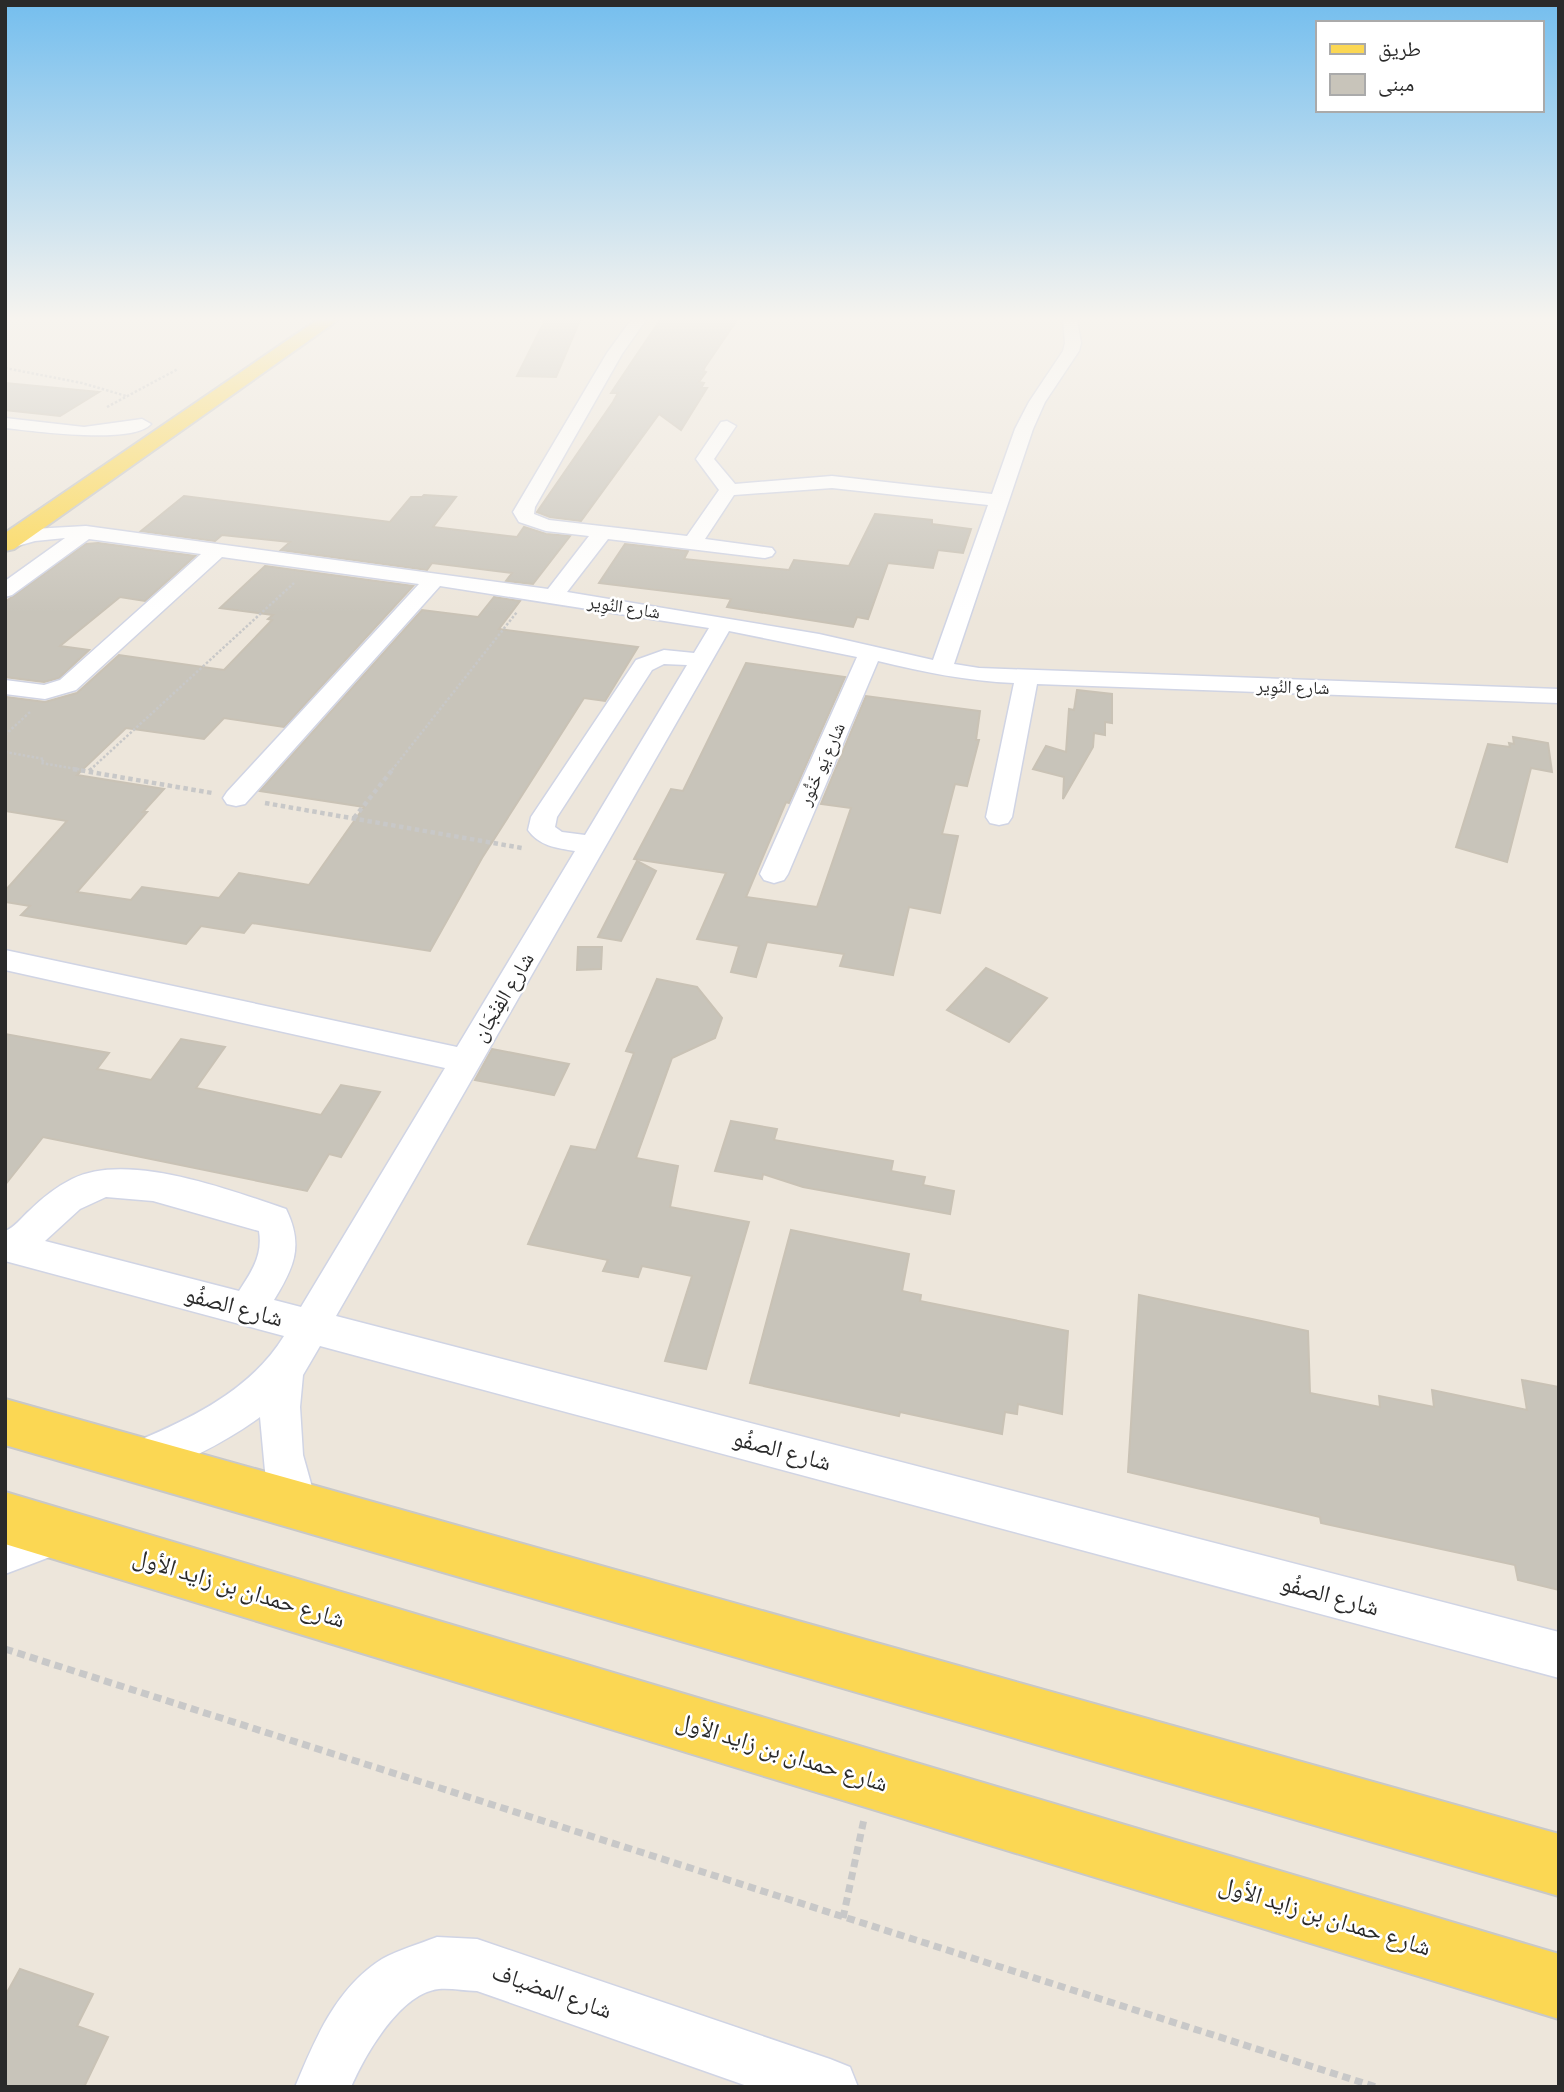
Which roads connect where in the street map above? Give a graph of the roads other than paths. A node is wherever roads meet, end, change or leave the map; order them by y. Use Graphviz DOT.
graph roads {
  1 [pos="152,418"];
  2 [pos="186,418"];
  3 [pos="578,418"];
  4 [pos="1029,418"];
  5 [pos="5,423"];
  6 [pos="142,424"];
  7 [pos="727,426"];
  8 [pos="37,427"];
  9 [pos="64,431"];
  10 [pos="16,440"];
  11 [pos="94,452"];
  12 [pos="728,490"];
  13 [pos="1000,501"];
  14 [pos="56,507"];
  15 [pos="79,531"];
  16 [pos="603,532"];
  17 [pos="6,543"];
  18 [pos="692,543"];
  19 [pos="218,550"];
  20 [pos="765,552"];
  21 [pos="435,579"];
  22 [pos="5,591"];
  23 [pos="543,594"];
  24 [pos="723,623"];
  25 [pos="870,653"];
  26 [pos="701,661"];
  27 [pos="941,669"];
  28 [pos="1027,678"];
  29 [pos="5,687"];
  30 [pos="1559,696"];
  31 [pos="236,798"];
  32 [pos="999,817"];
  33 [pos="588,852"];
  34 [pos="774,874"];
  35 [pos="5,960"];
  36 [pos="466,1061"];
  37 [pos="10,1247"];
  38 [pos="248,1310"];
  39 [pos="310,1326"];
  40 [pos="284,1371"];
  41 [pos="5,1422"];
  42 [pos="139,1460"];
  43 [pos="296,1505"];
  44 [pos="5,1518"];
  45 [pos="59,1533"];
  46 [pos="5,1553"];
  47 [pos="1559,1655"];
  48 [pos="1559,1864"];
  49 [pos="1559,1987"];
  50 [pos="323,2087"];
  51 [pos="830,2087"];
  1 -- 6 [label="main road"];
  2 -- 14 [label="main road"];
  3 -- 16 [label="street"];
  4 -- 13 [label="street"];
  5 -- 8 [label="street"];
  6 -- 9 [label="street"];
  6 -- 11 [label="main road"];
  7 -- 12 [label="street"];
  8 -- 9 [label="street"];
  8 -- 10 [label="street"];
  9 -- 11 [label="street"];
  12 -- 13 [label="street"];
  12 -- 18 [label="street"];
  13 -- 27 [label="street"];
  14 -- 15 [label="street"];
  14 -- 17 [label="main road"];
  15 -- 17 [label="street, شارع النُوِير"];
  15 -- 19 [label="street, شارع النُوِير"];
  15 -- 22 [label="street"];
  16 -- 18 [label="street"];
  16 -- 23 [label="street"];
  18 -- 20 [label="street"];
  19 -- 21 [label="street, شارع النُوِير"];
  19 -- 29 [label="street"];
  21 -- 23 [label="street, شارع النُوِير"];
  21 -- 31 [label="street"];
  23 -- 24 [label="street, شارع النُوِير"];
  24 -- 25 [label="street, شارع النُوِير"];
  24 -- 26 [label="street, شارع الفِنْجَان"];
  25 -- 27 [label="street, شارع النُوِير"];
  25 -- 34 [label="street, شارع يَو خَنُّور"];
  26 -- 33 [label="street, شارع الفِنْجَان"];
  26 -- 33 [label="street"];
  27 -- 28 [label="street, شارع النُوِير"];
  28 -- 30 [label="street, شارع النُوِير"];
  28 -- 32 [label="street"];
  33 -- 36 [label="street, شارع الفِنْجَان"];
  35 -- 36 [label="street"];
  36 -- 39 [label="street, شارع الفِنْجَان"];
  37 -- 38 [label="street, شارع الصفُو"];
  37 -- 38 [label="street"];
  38 -- 39 [label="street, شارع الصفُو"];
  39 -- 40 [label="street, شارع الفِنْجَان"];
  39 -- 47 [label="street, شارع الصفُو"];
  40 -- 42 [label="street, شارع الفِنْجَان"];
  40 -- 43 [label="street, شارع الفِنْجَان"];
  41 -- 42 [label="main road"];
  42 -- 43 [label="main road"];
  43 -- 48 [label="main road"];
  44 -- 45 [label="main road, شارع حمدان بن زايد الأول"];
  45 -- 46 [label="street"];
  45 -- 49 [label="main road, شارع حمدان بن زايد الأول"];
  50 -- 51 [label="street, شارع المضياف"];
}
